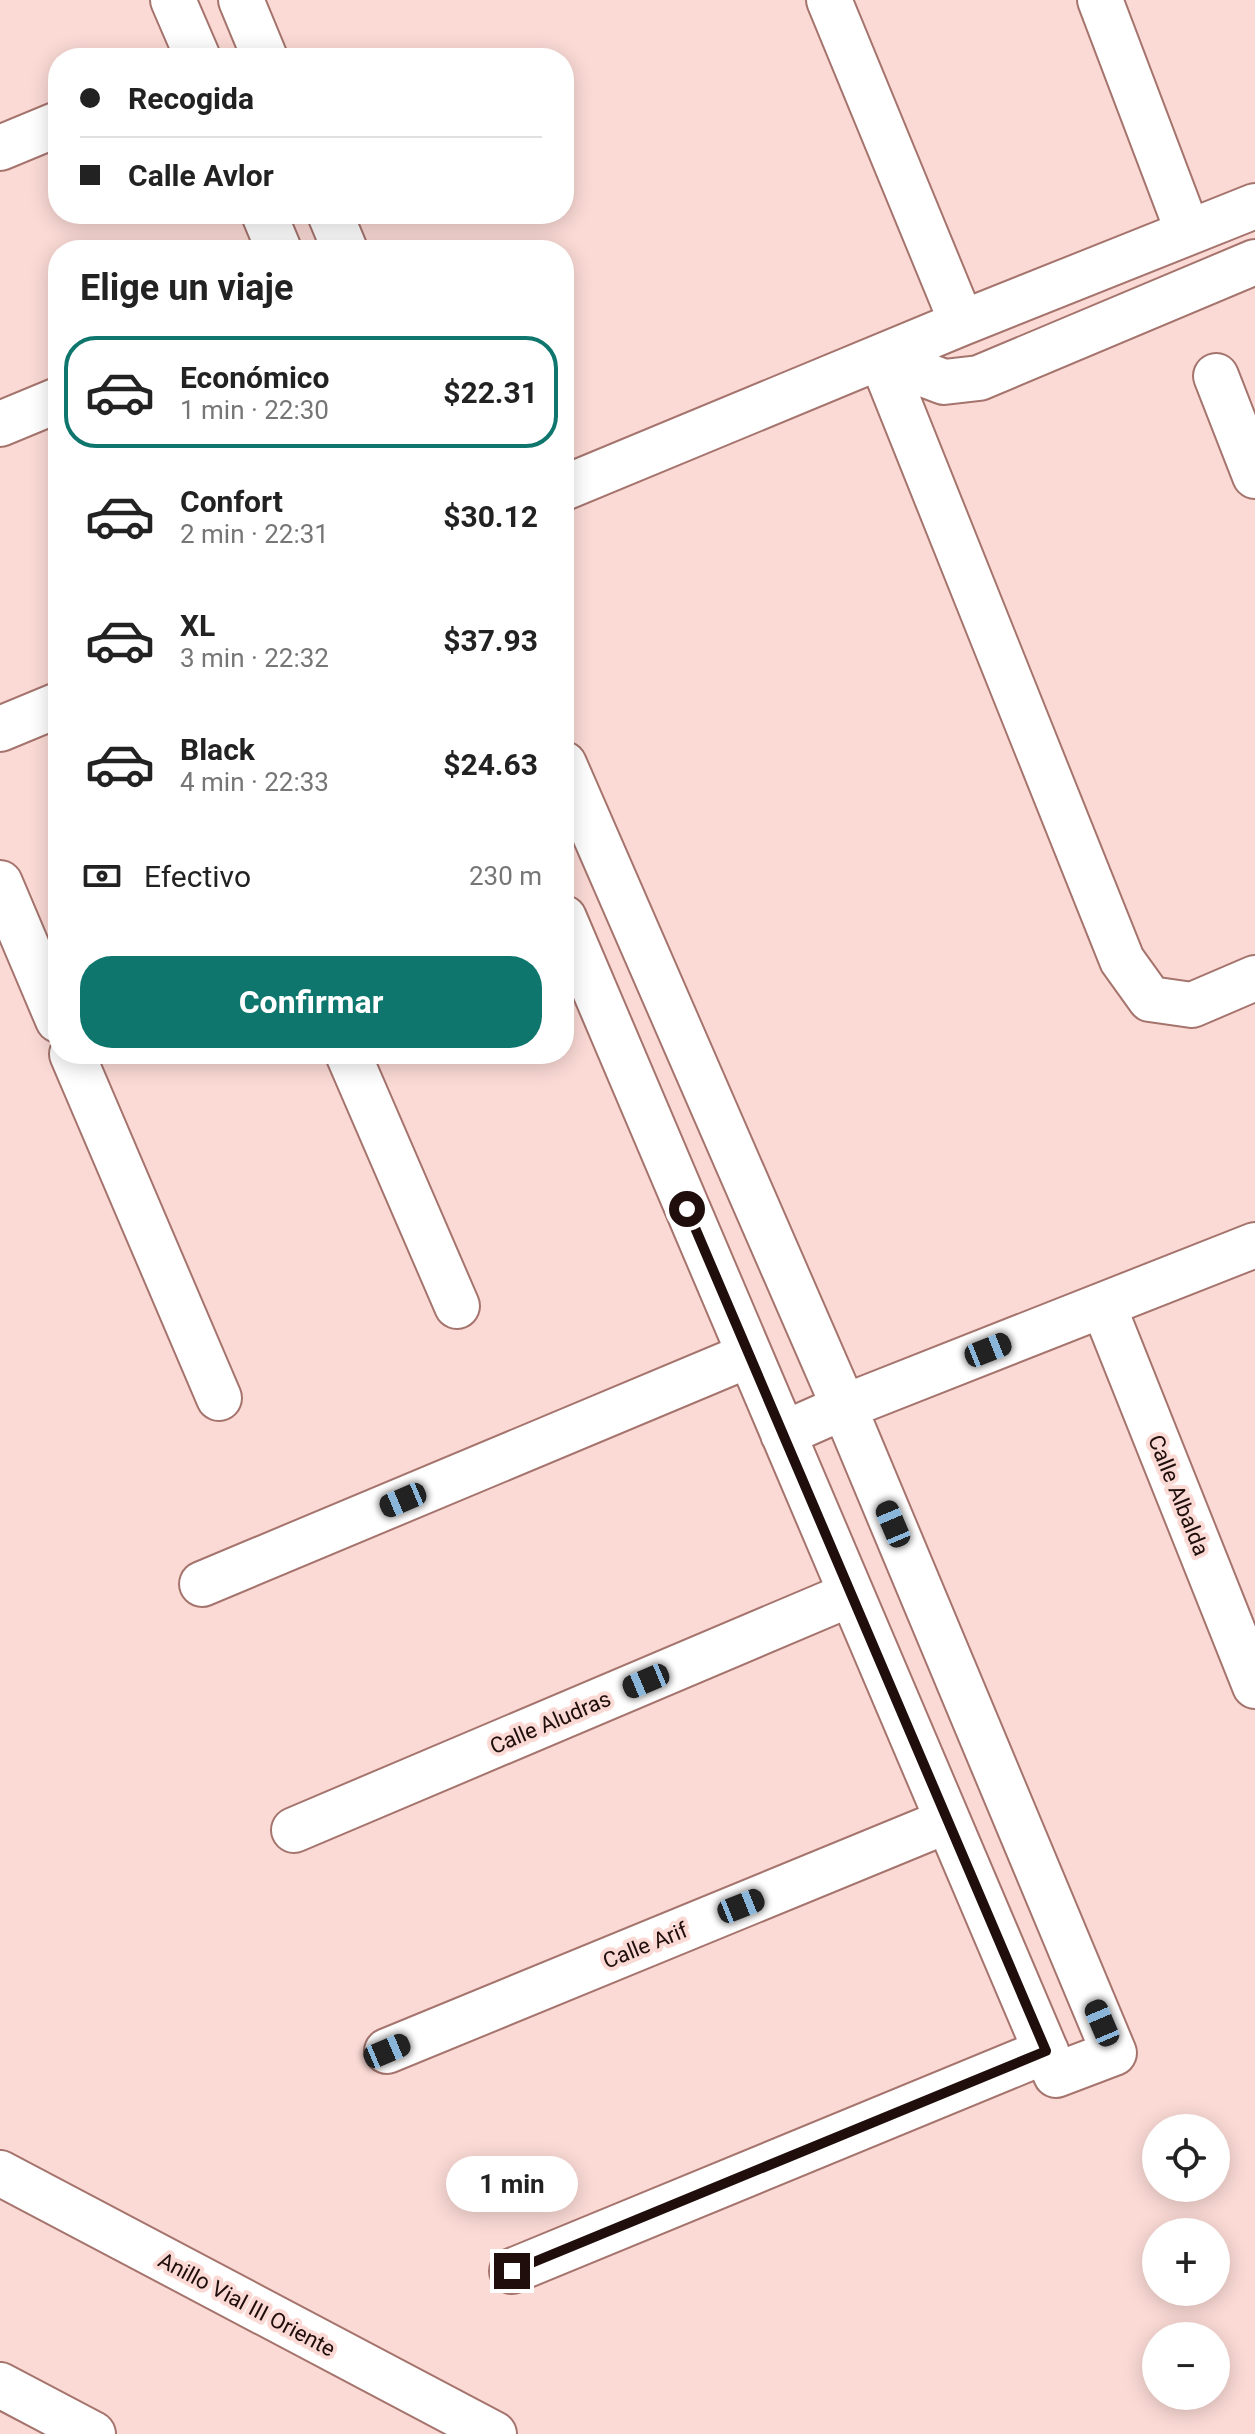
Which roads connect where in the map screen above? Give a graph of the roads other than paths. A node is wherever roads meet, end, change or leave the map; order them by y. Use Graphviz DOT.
graph roads {
  1 [pos="173,0"];
  2 [pos="241,0"];
  3 [pos="829,0"];
  4 [pos="1100,0"];
  5 [pos="194,48"];
  6 [pos="261,48"];
  7 [pos="48,128"];
  8 [pos="0,148"];
  9 [pos="1255,206"];
  10 [pos="1188,232"];
  11 [pos="1255,262"];
  12 [pos="962,323"];
  13 [pos="881,358"];
  14 [pos="1216,376"];
  15 [pos="48,404"];
  16 [pos="0,424"];
  17 [pos="1255,476"];
  18 [pos="574,484"];
  19 [pos="48,709"];
  20 [pos="0,729"];
  21 [pos="574,787"];
  22 [pos="0,883"];
  23 [pos="574,942"];
  24 [pos="1255,978"];
  25 [pos="48,996"];
  26 [pos="76,1064"];
  27 [pos="352,1064"];
  28 [pos="1255,1245"];
  29 [pos="1103,1305"];
  30 [pos="457,1306"];
  31 [pos="749,1355"];
  32 [pos="219,1398"];
  33 [pos="844,1407"];
  34 [pos="783,1434"];
  35 [pos="202,1584"];
  36 [pos="851,1594"];
  37 [pos="1255,1686"];
  38 [pos="947,1821"];
  39 [pos="294,1830"];
  40 [pos="387,2051"];
  41 [pos="1046,2051"];
  42 [pos="0,2173"];
  43 [pos="512,2271"];
  44 [pos="0,2385"];
  45 [pos="93,2434"];
  46 [pos="494,2434"];
  1 -- 5 [label="street"];
  2 -- 6 [label="street"];
  3 -- 12 [label="street"];
  4 -- 10 [label="street"];
  7 -- 8 [label="street"];
  9 -- 10 [label="street"];
  10 -- 12 [label="street"];
  11 -- 13 [label="street"];
  12 -- 13 [label="street"];
  13 -- 18 [label="street"];
  13 -- 24 [label="street"];
  14 -- 17 [label="street"];
  15 -- 16 [label="street"];
  19 -- 20 [label="street"];
  21 -- 33 [label="street"];
  22 -- 25 [label="street"];
  23 -- 31 [label="street"];
  26 -- 32 [label="street"];
  27 -- 30 [label="street"];
  28 -- 29 [label="street"];
  29 -- 33 [label="street"];
  29 -- 37 [label="street, Calle Albalda"];
  31 -- 34 [label="street"];
  31 -- 35 [label="street"];
  33 -- 34 [label="street"];
  33 -- 41 [label="street"];
  34 -- 36 [label="street"];
  36 -- 38 [label="street"];
  36 -- 39 [label="street, Calle Aludras"];
  38 -- 40 [label="street, Calle Arif"];
  38 -- 41 [label="street"];
  41 -- 43 [label="street"];
  42 -- 46 [label="street, Anillo Vial III Oriente"];
  44 -- 45 [label="street"];
}
